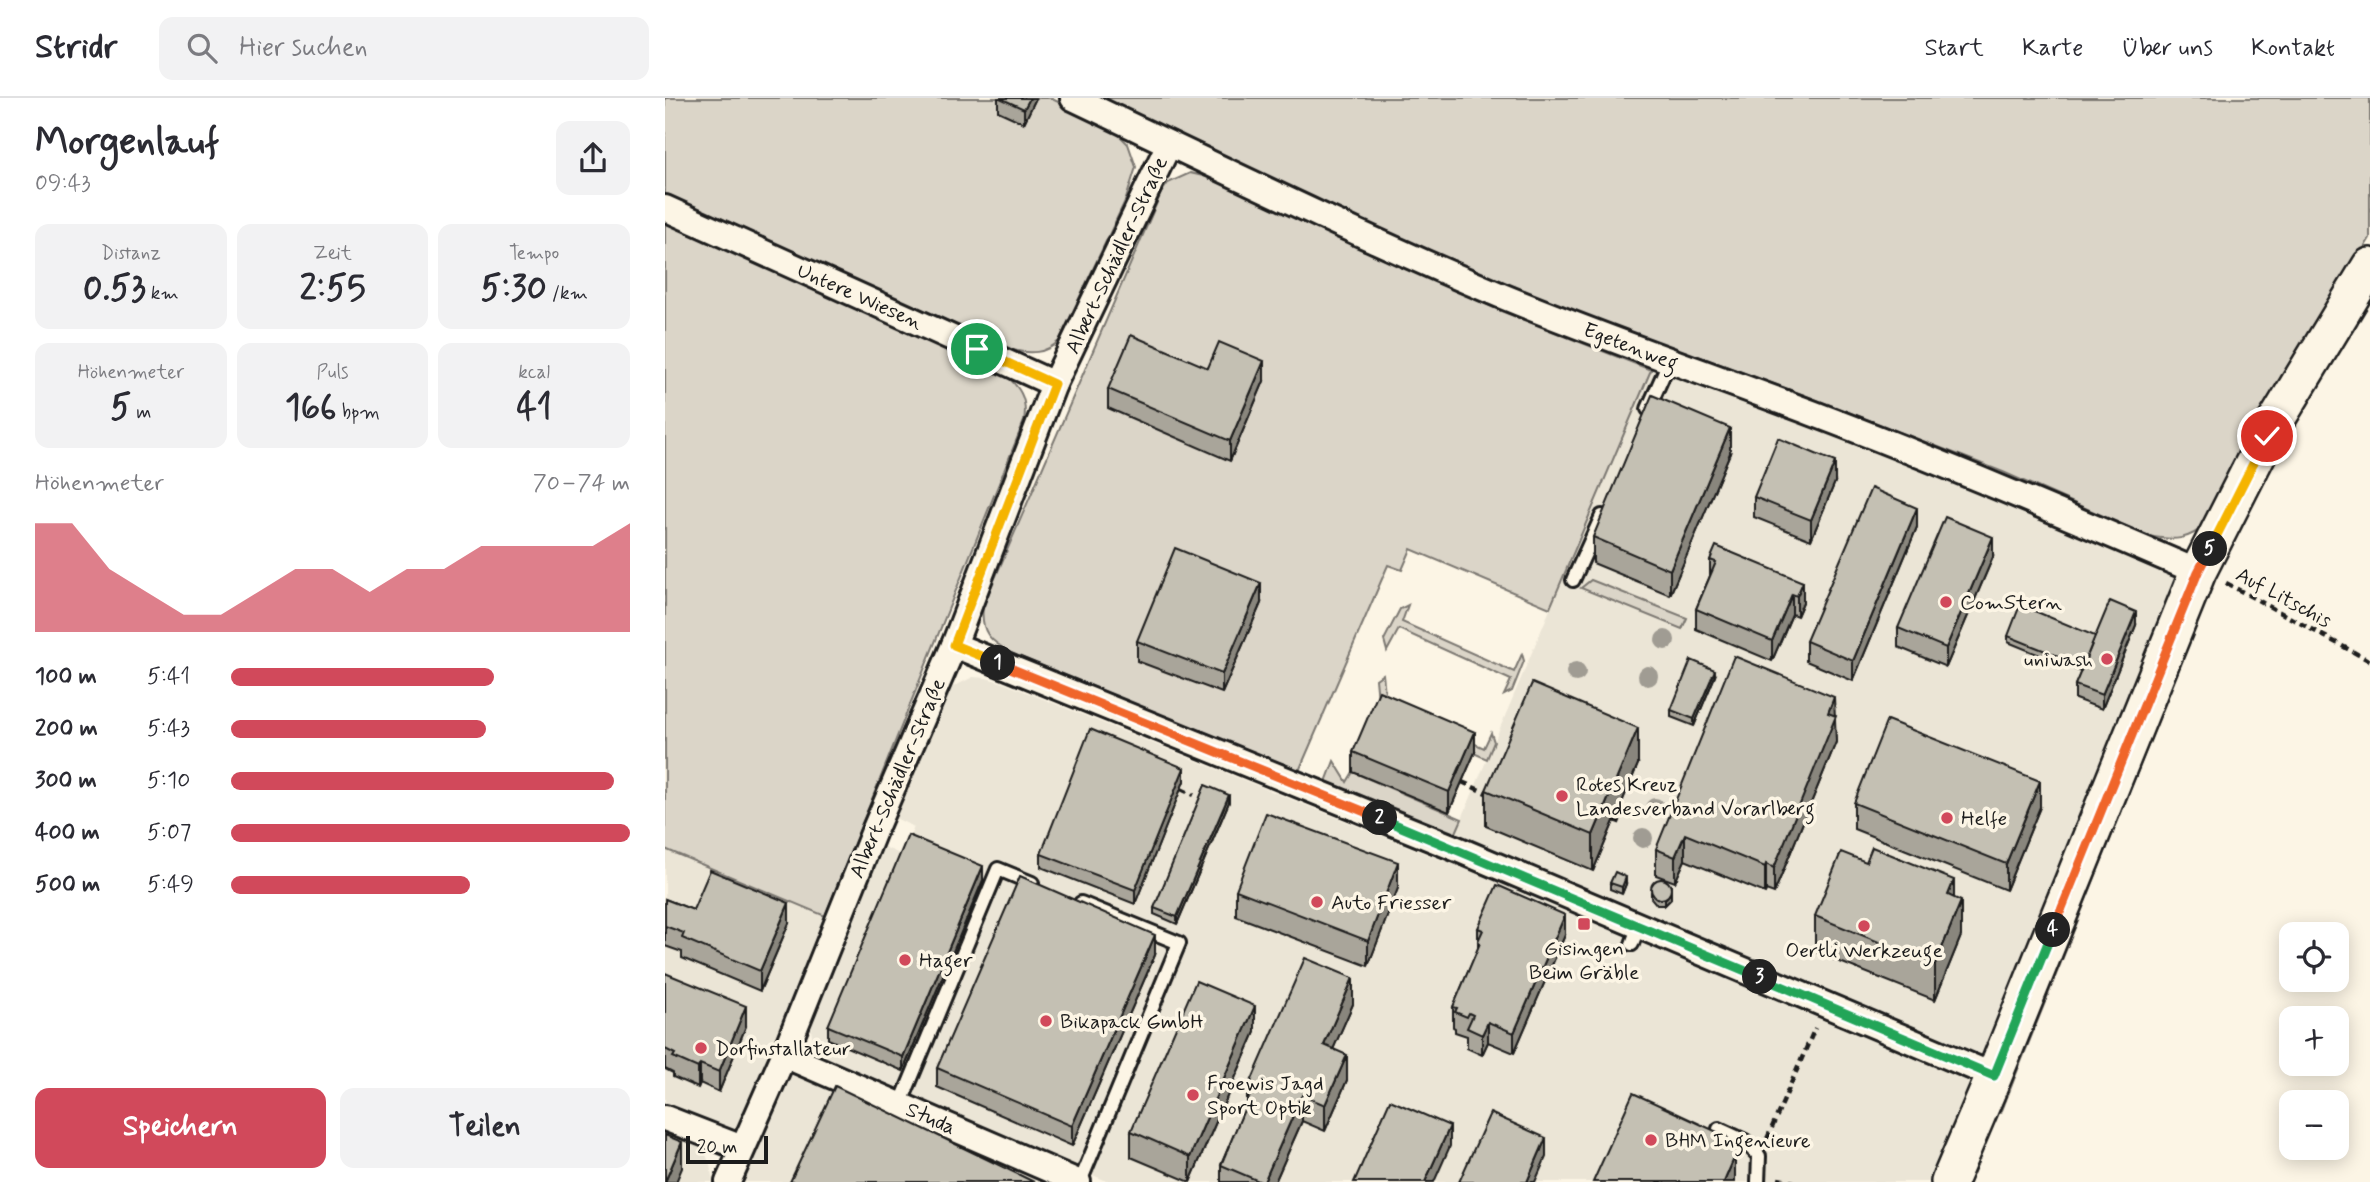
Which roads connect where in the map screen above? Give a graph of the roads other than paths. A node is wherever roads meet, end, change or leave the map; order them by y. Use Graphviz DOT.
graph roads {
  1 [pos="1073,98"];
  2 [pos="1169,144"];
  3 [pos="665,208"];
  4 [pos="2370,266"];
  5 [pos="1669,362"];
  6 [pos="1054,384"];
  7 [pos="1643,422"];
  8 [pos="1605,508"];
  9 [pos="2209,576"];
  10 [pos="1573,580"];
  11 [pos="954,645"];
  12 [pos="1049,890"];
  13 [pos="1062,895"];
  14 [pos="784,1055"];
  15 [pos="1994,1076"];
  16 [pos="900,1105"];
  17 [pos="665,1118"];
  18 [pos="1719,1129"];
  19 [pos="742,1148"];
  20 [pos="728,1182"];
  21 [pos="1079,1182"];
  22 [pos="1758,1182"];
  23 [pos="1949,1182"];
  1 -- 2 [label="street, Egetenweg"];
  2 -- 5 [label="street, Egetenweg"];
  2 -- 6 [label="street, Albert-Schädler-Straße"];
  3 -- 6 [label="street, Untere Wiesen"];
  4 -- 9 [label="street"];
  5 -- 7 [label="lane"];
  5 -- 9 [label="street, Egetenweg"];
  6 -- 11 [label="street, Albert-Schädler-Straße"];
  8 -- 10 [label="lane"];
  9 -- 15 [label="street"];
  11 -- 14 [label="street, Albert-Schädler-Straße"];
  11 -- 15 [label="street"];
  12 -- 16 [label="lane"];
  13 -- 21 [label="lane"];
  14 -- 16 [label="street, Studa"];
  14 -- 19 [label="street, Albert-Schädler-Straße"];
  15 -- 23 [label="street"];
  16 -- 21 [label="street, Studa"];
  17 -- 19 [label="street"];
  18 -- 22 [label="lane"];
  19 -- 20 [label="street, Albert-Schädler-Straße"];
}
